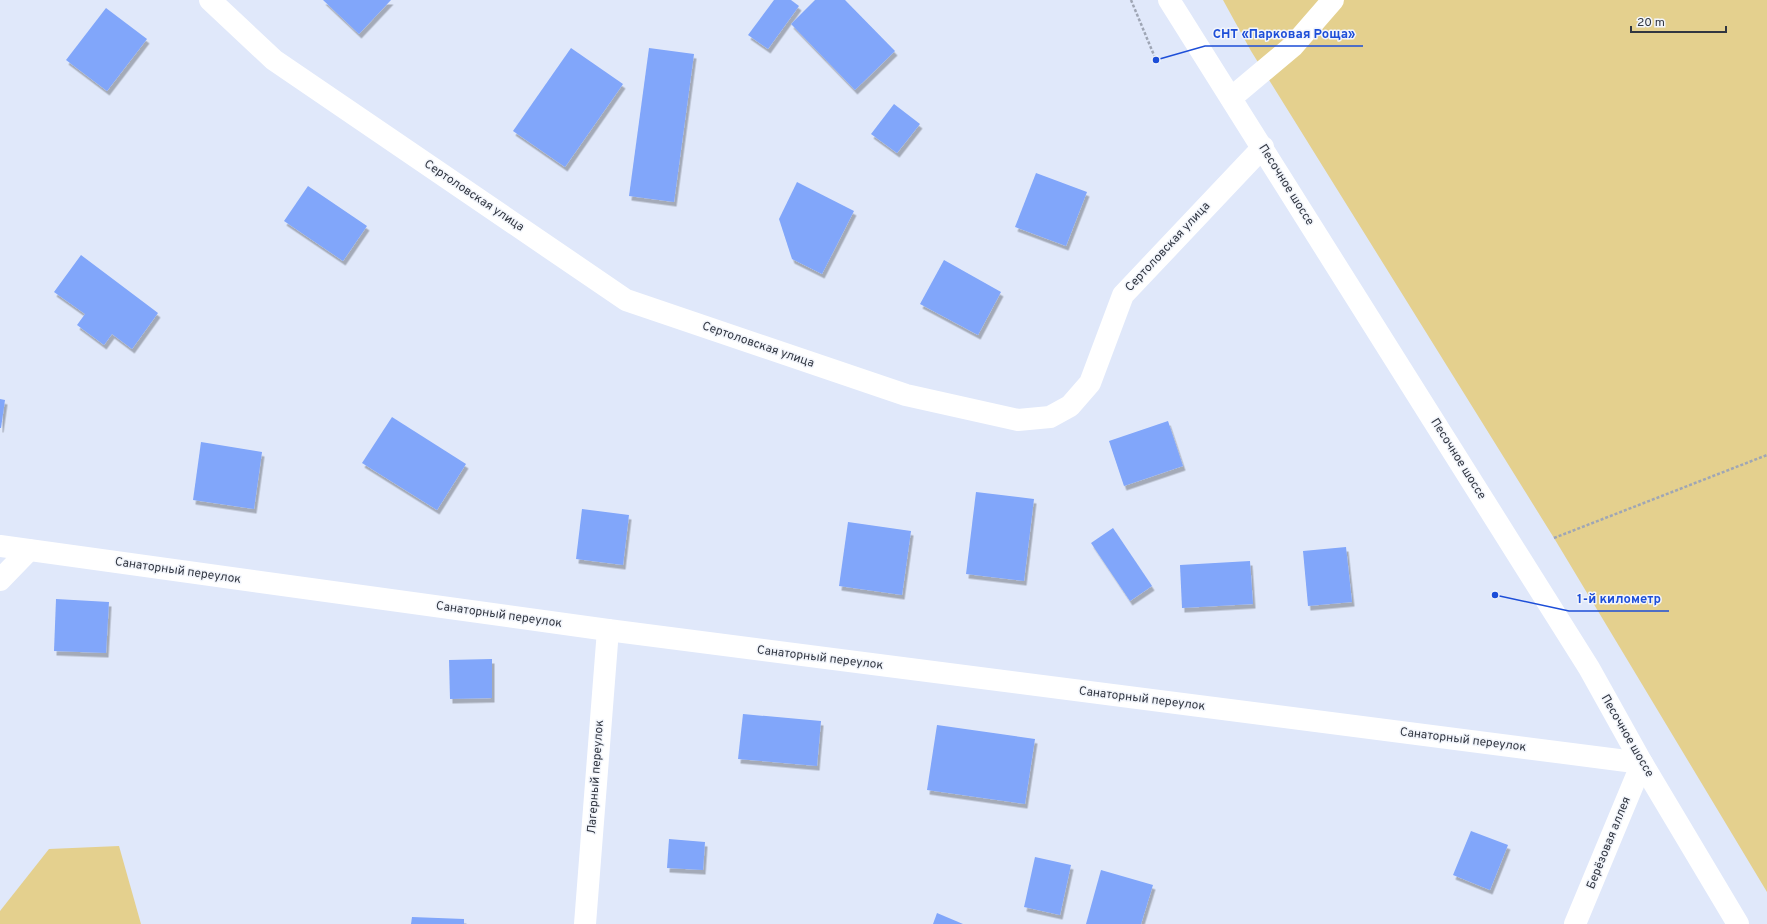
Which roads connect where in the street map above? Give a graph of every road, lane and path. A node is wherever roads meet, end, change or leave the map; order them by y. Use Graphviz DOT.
graph roads {
  1 [pos="210,0"];
  2 [pos="1131,0"];
  3 [pos="1169,0"];
  4 [pos="1333,0"];
  5 [pos="1156,60"];
  6 [pos="1231,98"];
  7 [pos="1263,148"];
  8 [pos="1767,455"];
  9 [pos="1554,538"];
  10 [pos="0,546"];
  11 [pos="29,550"];
  12 [pos="0,580"];
  13 [pos="608,630"];
  14 [pos="1642,763"];
  15 [pos="585,924"];
  16 [pos="1576,924"];
  17 [pos="1738,924"];
  1 -- 7 [label="street, Сертоловская улица"];
  2 -- 5 [label="path"];
  3 -- 6 [label="street, Песочное шоссе"];
  4 -- 6 [label="street"];
  6 -- 7 [label="street, Песочное шоссе"];
  7 -- 14 [label="street, Песочное шоссе"];
  8 -- 9 [label="path"];
  10 -- 11 [label="street, Санаторный переулок"];
  11 -- 12 [label="street"];
  11 -- 13 [label="street, Санаторный переулок"];
  13 -- 14 [label="street, Санаторный переулок"];
  13 -- 15 [label="street, Лагерный переулок"];
  14 -- 16 [label="street, Берёзовая аллея"];
  14 -- 17 [label="street, Песочное шоссе"];
}
